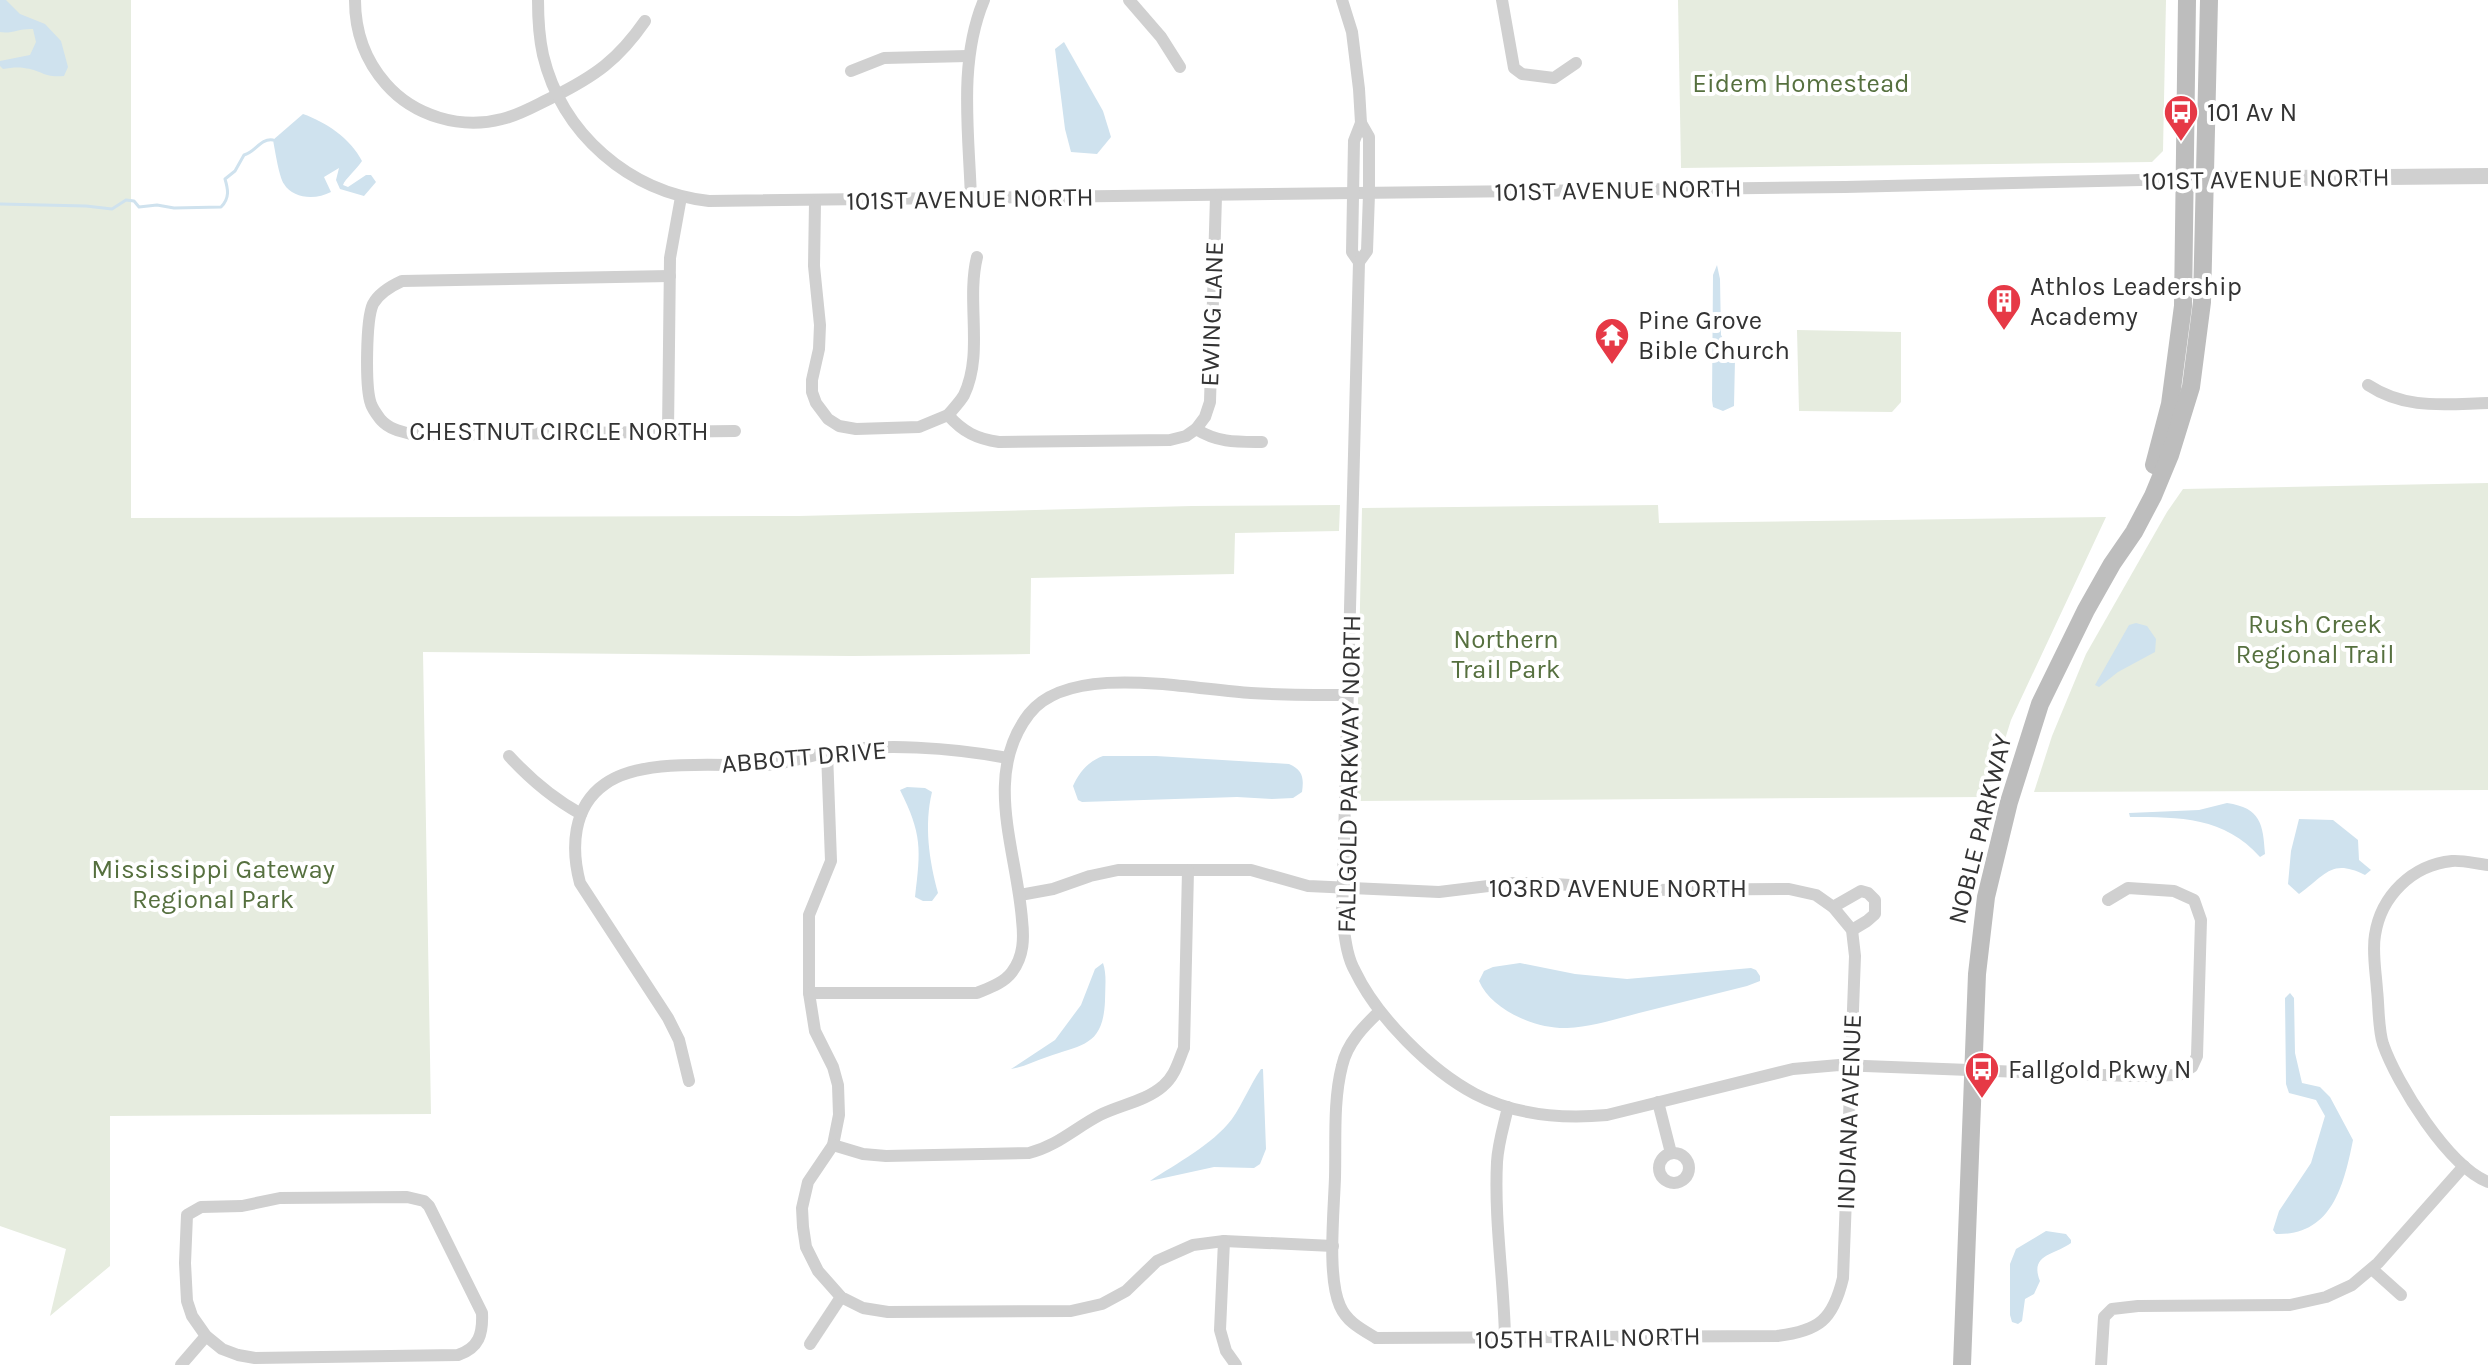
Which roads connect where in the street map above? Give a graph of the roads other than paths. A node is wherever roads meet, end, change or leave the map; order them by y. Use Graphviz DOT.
graph roads {
  1 [pos="355,0"];
  2 [pos="538,0"];
  3 [pos="984,0"];
  4 [pos="1129,0"];
  5 [pos="1342,0"];
  6 [pos="1502,0"];
  7 [pos="2187,0"];
  8 [pos="2209,0"];
  9 [pos="645,21"];
  10 [pos="968,56"];
  11 [pos="1576,63"];
  12 [pos="1180,67"];
  13 [pos="851,71"];
  14 [pos="558,95"];
  15 [pos="1361,123"];
  16 [pos="2488,176"];
  17 [pos="2185,179"];
  18 [pos="2205,179"];
  19 [pos="1354,194"];
  20 [pos="1369,194"];
  21 [pos="1216,196"];
  22 [pos="681,197"];
  23 [pos="971,199"];
  24 [pos="815,202"];
  25 [pos="977,257"];
  26 [pos="1359,262"];
  27 [pos="670,276"];
  28 [pos="2368,385"];
  29 [pos="2488,403"];
  30 [pos="948,415"];
  31 [pos="1196,429"];
  32 [pos="735,431"];
  33 [pos="668,432"];
  34 [pos="1262,442"];
  35 [pos="2112,564"];
  36 [pos="1348,695"];
  37 [pos="827,752"];
  38 [pos="509,756"];
  39 [pos="1008,758"];
  40 [pos="581,814"];
  41 [pos="2488,865"];
  42 [pos="1188,870"];
  43 [pos="1343,888"];
  44 [pos="1020,895"];
  45 [pos="2108,900"];
  46 [pos="1833,907"];
  47 [pos="1852,930"];
  48 [pos="809,993"];
  49 [pos="1380,1011"];
  50 [pos="1852,1066"];
  51 [pos="1974,1070"];
  52 [pos="689,1081"];
  53 [pos="1658,1102"];
  54 [pos="1508,1107"];
  55 [pos="833,1145"];
  56 [pos="1671,1153"];
  57 [pos="2464,1166"];
  58 [pos="2488,1182"];
  59 [pos="1224,1241"];
  60 [pos="1333,1246"];
  61 [pos="2372,1269"];
  62 [pos="2401,1295"];
  63 [pos="841,1297"];
  64 [pos="1826,1318"];
  65 [pos="206,1336"];
  66 [pos="1505,1338"];
  67 [pos="810,1344"];
  68 [pos="181,1365"];
  69 [pos="1236,1365"];
  70 [pos="1962,1365"];
  71 [pos="2101,1365"];
  1 -- 14 [label="street"];
  2 -- 14 [label="street, 101ST AVENUE NORTH"];
  3 -- 10 [label="street"];
  4 -- 12 [label="street"];
  5 -- 15 [label="street"];
  6 -- 11 [label="street"];
  7 -- 17 [label="main road, NOBLE PARKWAY"];
  8 -- 18 [label="main road, NOBLE PARKWAY"];
  9 -- 14 [label="street"];
  10 -- 13 [label="street"];
  10 -- 23 [label="street"];
  14 -- 22 [label="street, 101ST AVENUE NORTH"];
  15 -- 19 [label="street, FALLGOLD PARKWAY NORTH"];
  15 -- 20 [label="street, FALLGOLD PARKWAY NORTH"];
  16 -- 18 [label="street, 101ST AVENUE NORTH"];
  17 -- 18 [label="street, 101ST AVENUE NORTH"];
  17 -- 20 [label="street, 101ST AVENUE NORTH"];
  17 -- 35 [label="main road, NOBLE PARKWAY"];
  18 -- 35 [label="main road, NOBLE PARKWAY"];
  19 -- 20 [label="street, 101ST AVENUE NORTH"];
  19 -- 21 [label="street, 101ST AVENUE NORTH"];
  19 -- 26 [label="street, FALLGOLD PARKWAY NORTH"];
  20 -- 26 [label="street, FALLGOLD PARKWAY NORTH"];
  21 -- 23 [label="street, 101ST AVENUE NORTH"];
  21 -- 31 [label="street, EWING LANE"];
  22 -- 24 [label="street, 101ST AVENUE NORTH"];
  22 -- 27 [label="street"];
  23 -- 24 [label="street, 101ST AVENUE NORTH"];
  24 -- 30 [label="street"];
  25 -- 30 [label="street"];
  26 -- 36 [label="street, FALLGOLD PARKWAY NORTH"];
  27 -- 33 [label="street"];
  27 -- 33 [label="street, CHESTNUT CIRCLE NORTH"];
  28 -- 29 [label="street"];
  30 -- 31 [label="street"];
  31 -- 34 [label="street"];
  32 -- 33 [label="street, CHESTNUT CIRCLE NORTH"];
  35 -- 51 [label="main road, NOBLE PARKWAY"];
  36 -- 39 [label="street"];
  36 -- 43 [label="street, FALLGOLD PARKWAY NORTH"];
  37 -- 39 [label="street, ABBOTT DRIVE"];
  37 -- 40 [label="street, ABBOTT DRIVE"];
  37 -- 48 [label="street"];
  38 -- 40 [label="street"];
  39 -- 44 [label="street"];
  40 -- 52 [label="street, ABBOTT DRIVE"];
  41 -- 57 [label="street"];
  42 -- 43 [label="street, 103RD AVENUE NORTH"];
  42 -- 44 [label="street, 103RD AVENUE NORTH"];
  42 -- 55 [label="street"];
  43 -- 46 [label="street, 103RD AVENUE NORTH"];
  43 -- 49 [label="street, FALLGOLD PARKWAY NORTH"];
  44 -- 48 [label="street"];
  45 -- 51 [label="street, FALLGOLD PARKWAY NORTH"];
  46 -- 47 [label="street"];
  46 -- 47 [label="street"];
  47 -- 50 [label="street, INDIANA AVENUE"];
  48 -- 55 [label="street"];
  49 -- 54 [label="street, FALLGOLD PARKWAY NORTH"];
  49 -- 60 [label="street"];
  50 -- 51 [label="street, FALLGOLD PARKWAY NORTH"];
  50 -- 53 [label="street, FALLGOLD PARKWAY NORTH"];
  50 -- 64 [label="street, INDIANA AVENUE"];
  51 -- 70 [label="main road, NOBLE PARKWAY"];
  53 -- 54 [label="street, FALLGOLD PARKWAY NORTH"];
  53 -- 56 [label="street"];
  54 -- 66 [label="street"];
  55 -- 63 [label="street"];
  57 -- 58 [label="street"];
  57 -- 61 [label="street"];
  59 -- 60 [label="street"];
  59 -- 63 [label="street"];
  59 -- 69 [label="street"];
  60 -- 66 [label="street, 105TH TRAIL NORTH"];
  61 -- 62 [label="street"];
  61 -- 71 [label="street"];
  63 -- 67 [label="street"];
  64 -- 66 [label="street, 105TH TRAIL NORTH"];
  65 -- 65 [label="street"];
  65 -- 68 [label="street"];
}
